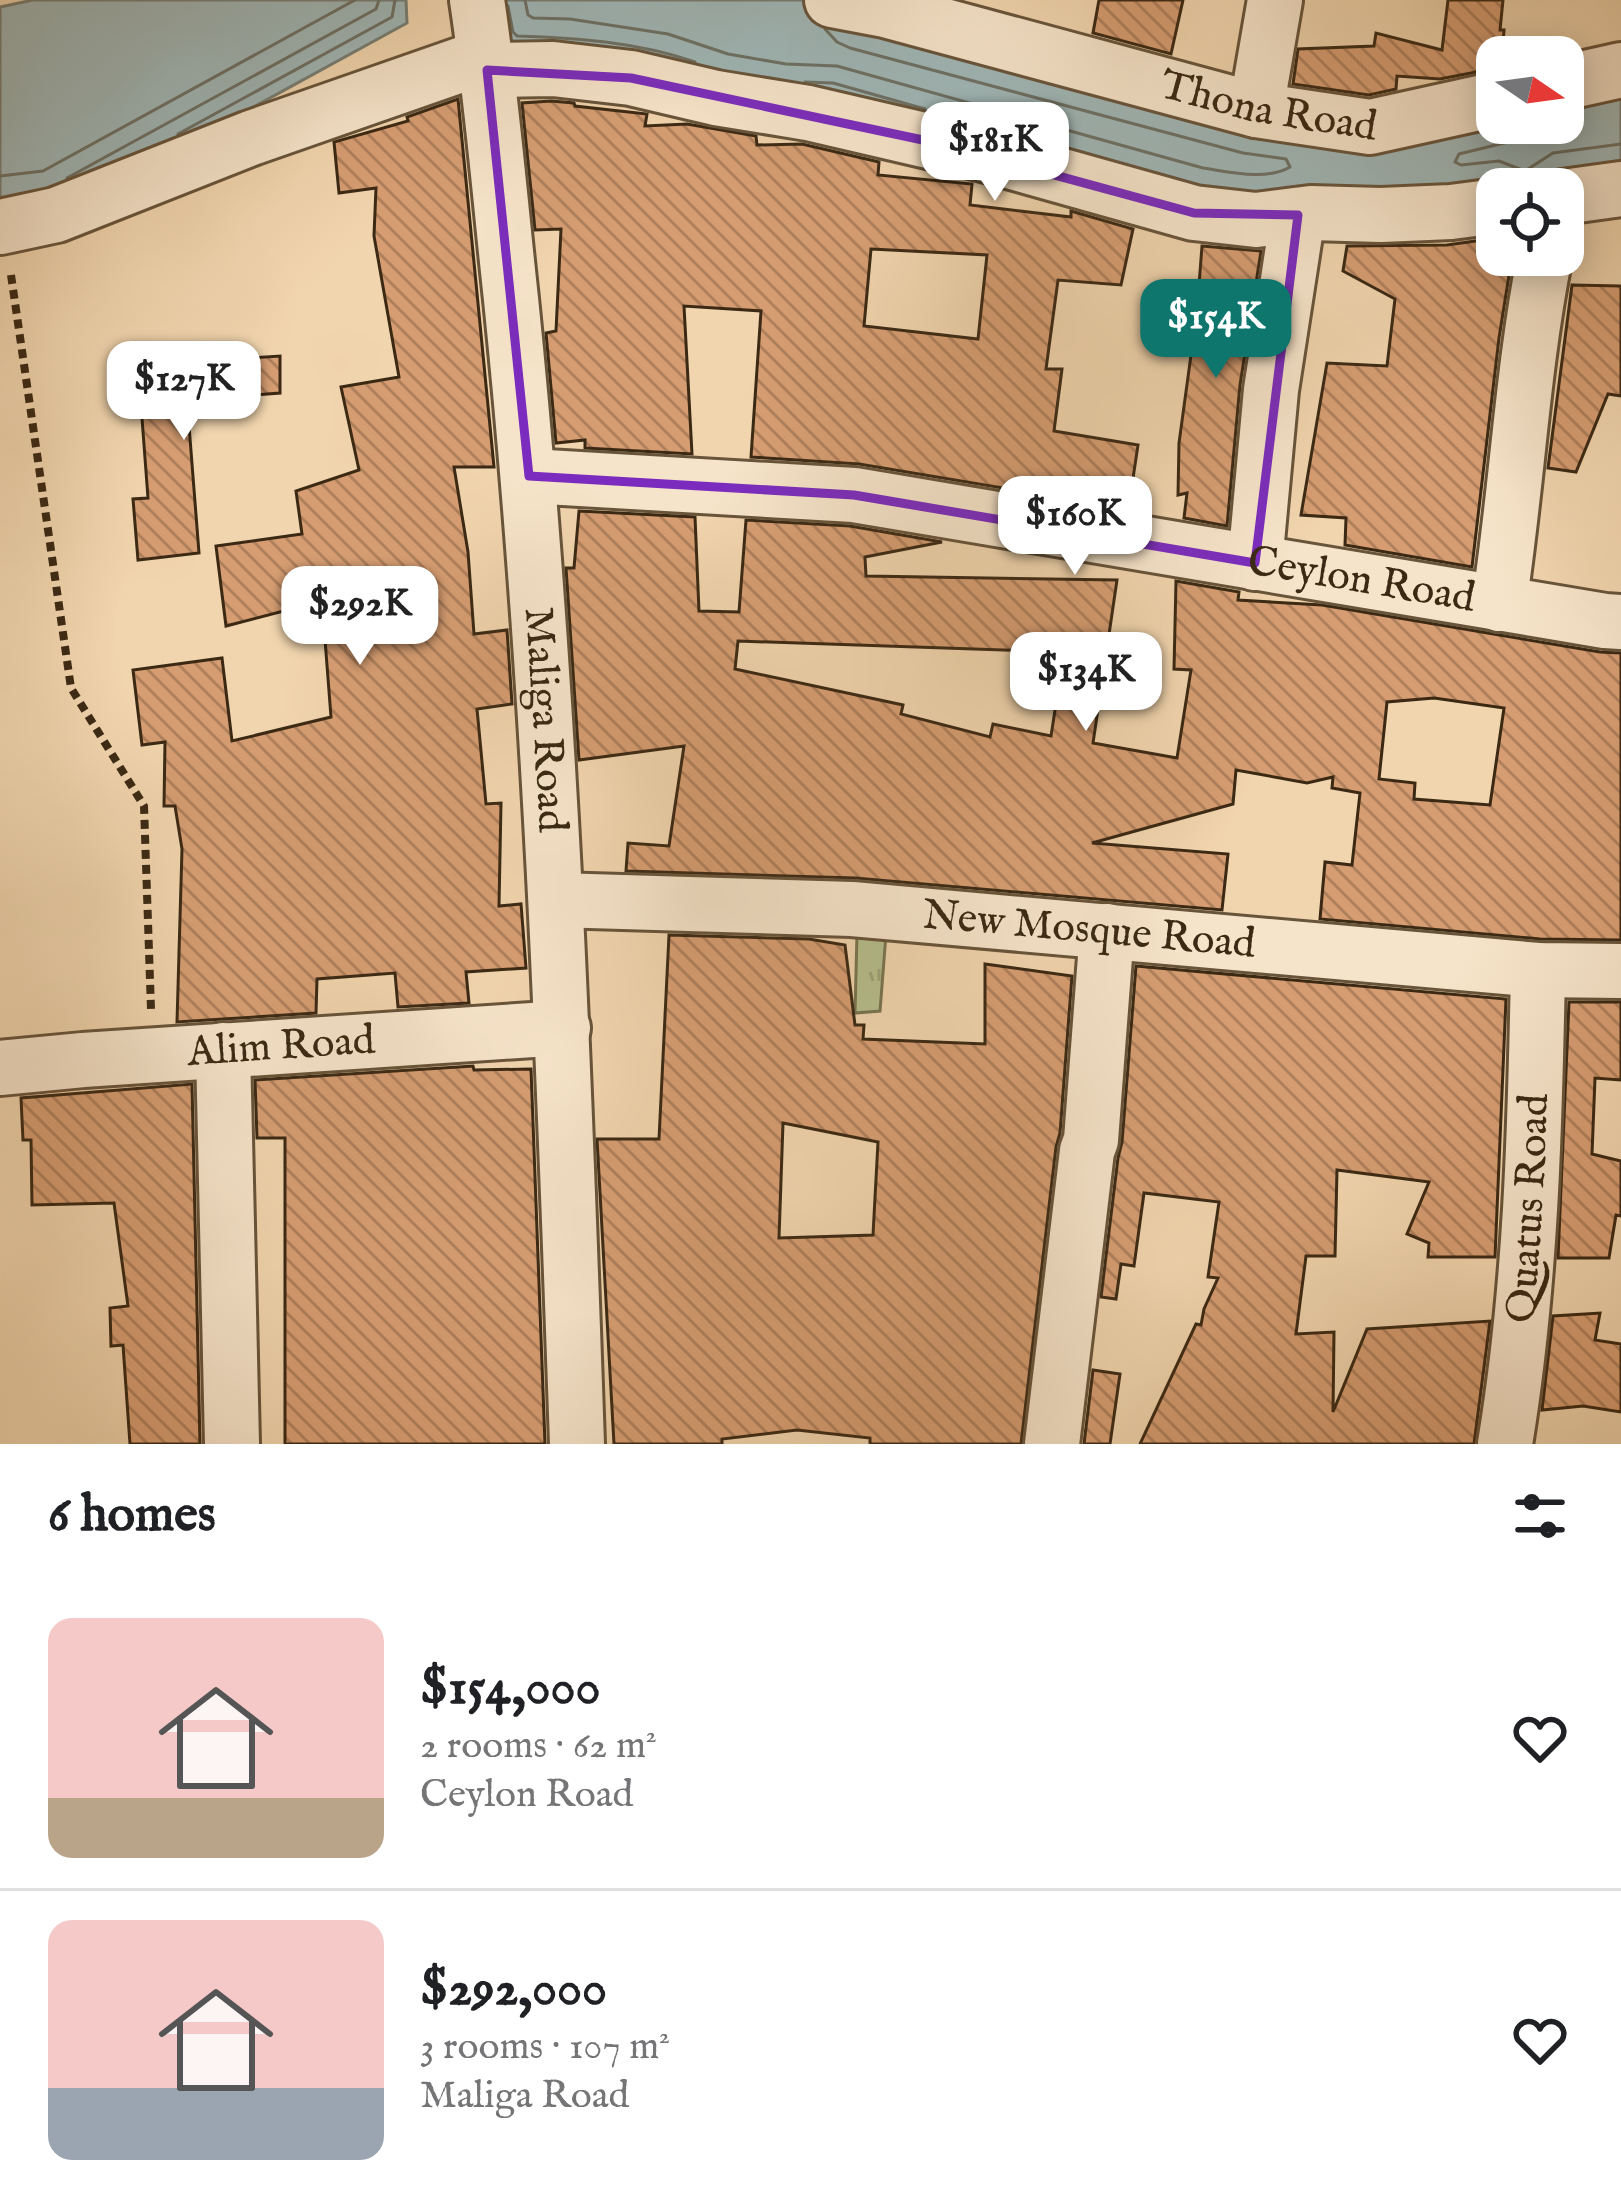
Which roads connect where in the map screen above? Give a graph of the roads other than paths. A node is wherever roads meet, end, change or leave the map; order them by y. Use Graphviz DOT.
graph roads {
  1 [pos="477,0"];
  2 [pos="832,0"];
  3 [pos="1274,0"];
  4 [pos="486,63"];
  5 [pos="1621,70"];
  6 [pos="1584,78"];
  7 [pos="1476,104"];
  8 [pos="1256,110"];
  9 [pos="1621,189"];
  10 [pos="1584,193"];
  11 [pos="1476,209"];
  12 [pos="1298,215"];
  13 [pos="2,227"];
  14 [pos="1541,276"];
  15 [pos="529,476"];
  16 [pos="1255,563"];
  17 [pos="1499,604"];
  18 [pos="1621,622"];
  19 [pos="556,900"];
  20 [pos="1107,932"];
  21 [pos="1538,970"];
  22 [pos="1621,971"];
  23 [pos="563,1028"];
  24 [pos="223,1050"];
  25 [pos="0,1068"];
  26 [pos="232,1444"];
  27 [pos="577,1444"];
  28 [pos="1052,1444"];
  29 [pos="1505,1444"];
  1 -- 4 [label="street, Maliga Road"];
  2 -- 8 [label="street, Thona Road"];
  3 -- 8 [label="street"];
  4 -- 12 [label="street"];
  4 -- 13 [label="street"];
  4 -- 15 [label="street, Maliga Road"];
  5 -- 6 [label="street"];
  7 -- 8 [label="street, Thona Road"];
  9 -- 10 [label="street"];
  11 -- 12 [label="street"];
  12 -- 16 [label="street"];
  14 -- 17 [label="street"];
  15 -- 16 [label="street, Ceylon Road"];
  15 -- 19 [label="street, Maliga Road"];
  16 -- 17 [label="street, Ceylon Road"];
  17 -- 18 [label="street, Ceylon Road"];
  19 -- 20 [label="street, New Mosque Road"];
  19 -- 23 [label="street, Maliga Road"];
  20 -- 21 [label="street, New Mosque Road"];
  20 -- 28 [label="street"];
  21 -- 22 [label="street, New Mosque Road"];
  21 -- 29 [label="street, Quatus Road"];
  23 -- 24 [label="street, Alim Road"];
  23 -- 27 [label="street, Maliga Road"];
  24 -- 25 [label="street, Alim Road"];
  24 -- 26 [label="street"];
}
